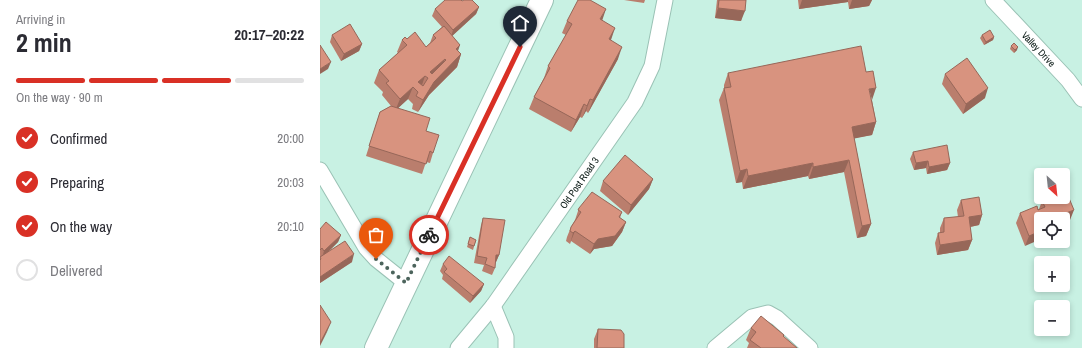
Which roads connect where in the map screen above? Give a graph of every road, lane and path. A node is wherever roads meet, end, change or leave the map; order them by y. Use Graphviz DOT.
graph roads {
  1 [pos="542,0"];
  2 [pos="665,0"];
  3 [pos="993,0"];
  4 [pos="1082,99"];
  5 [pos="320,170"];
  6 [pos="406,283"];
  7 [pos="493,306"];
  8 [pos="376,348"];
  9 [pos="458,348"];
  10 [pos="506,348"];
  11 [pos="715,348"];
  12 [pos="810,348"];
  1 -- 6 [label="main road"];
  2 -- 7 [label="street, Old Post Road 3"];
  3 -- 4 [label="street, Valley Drive"];
  5 -- 6 [label="street"];
  6 -- 8 [label="main road"];
  7 -- 9 [label="street, Old Post Road 3"];
  7 -- 10 [label="street"];
  11 -- 12 [label="street"];
}
